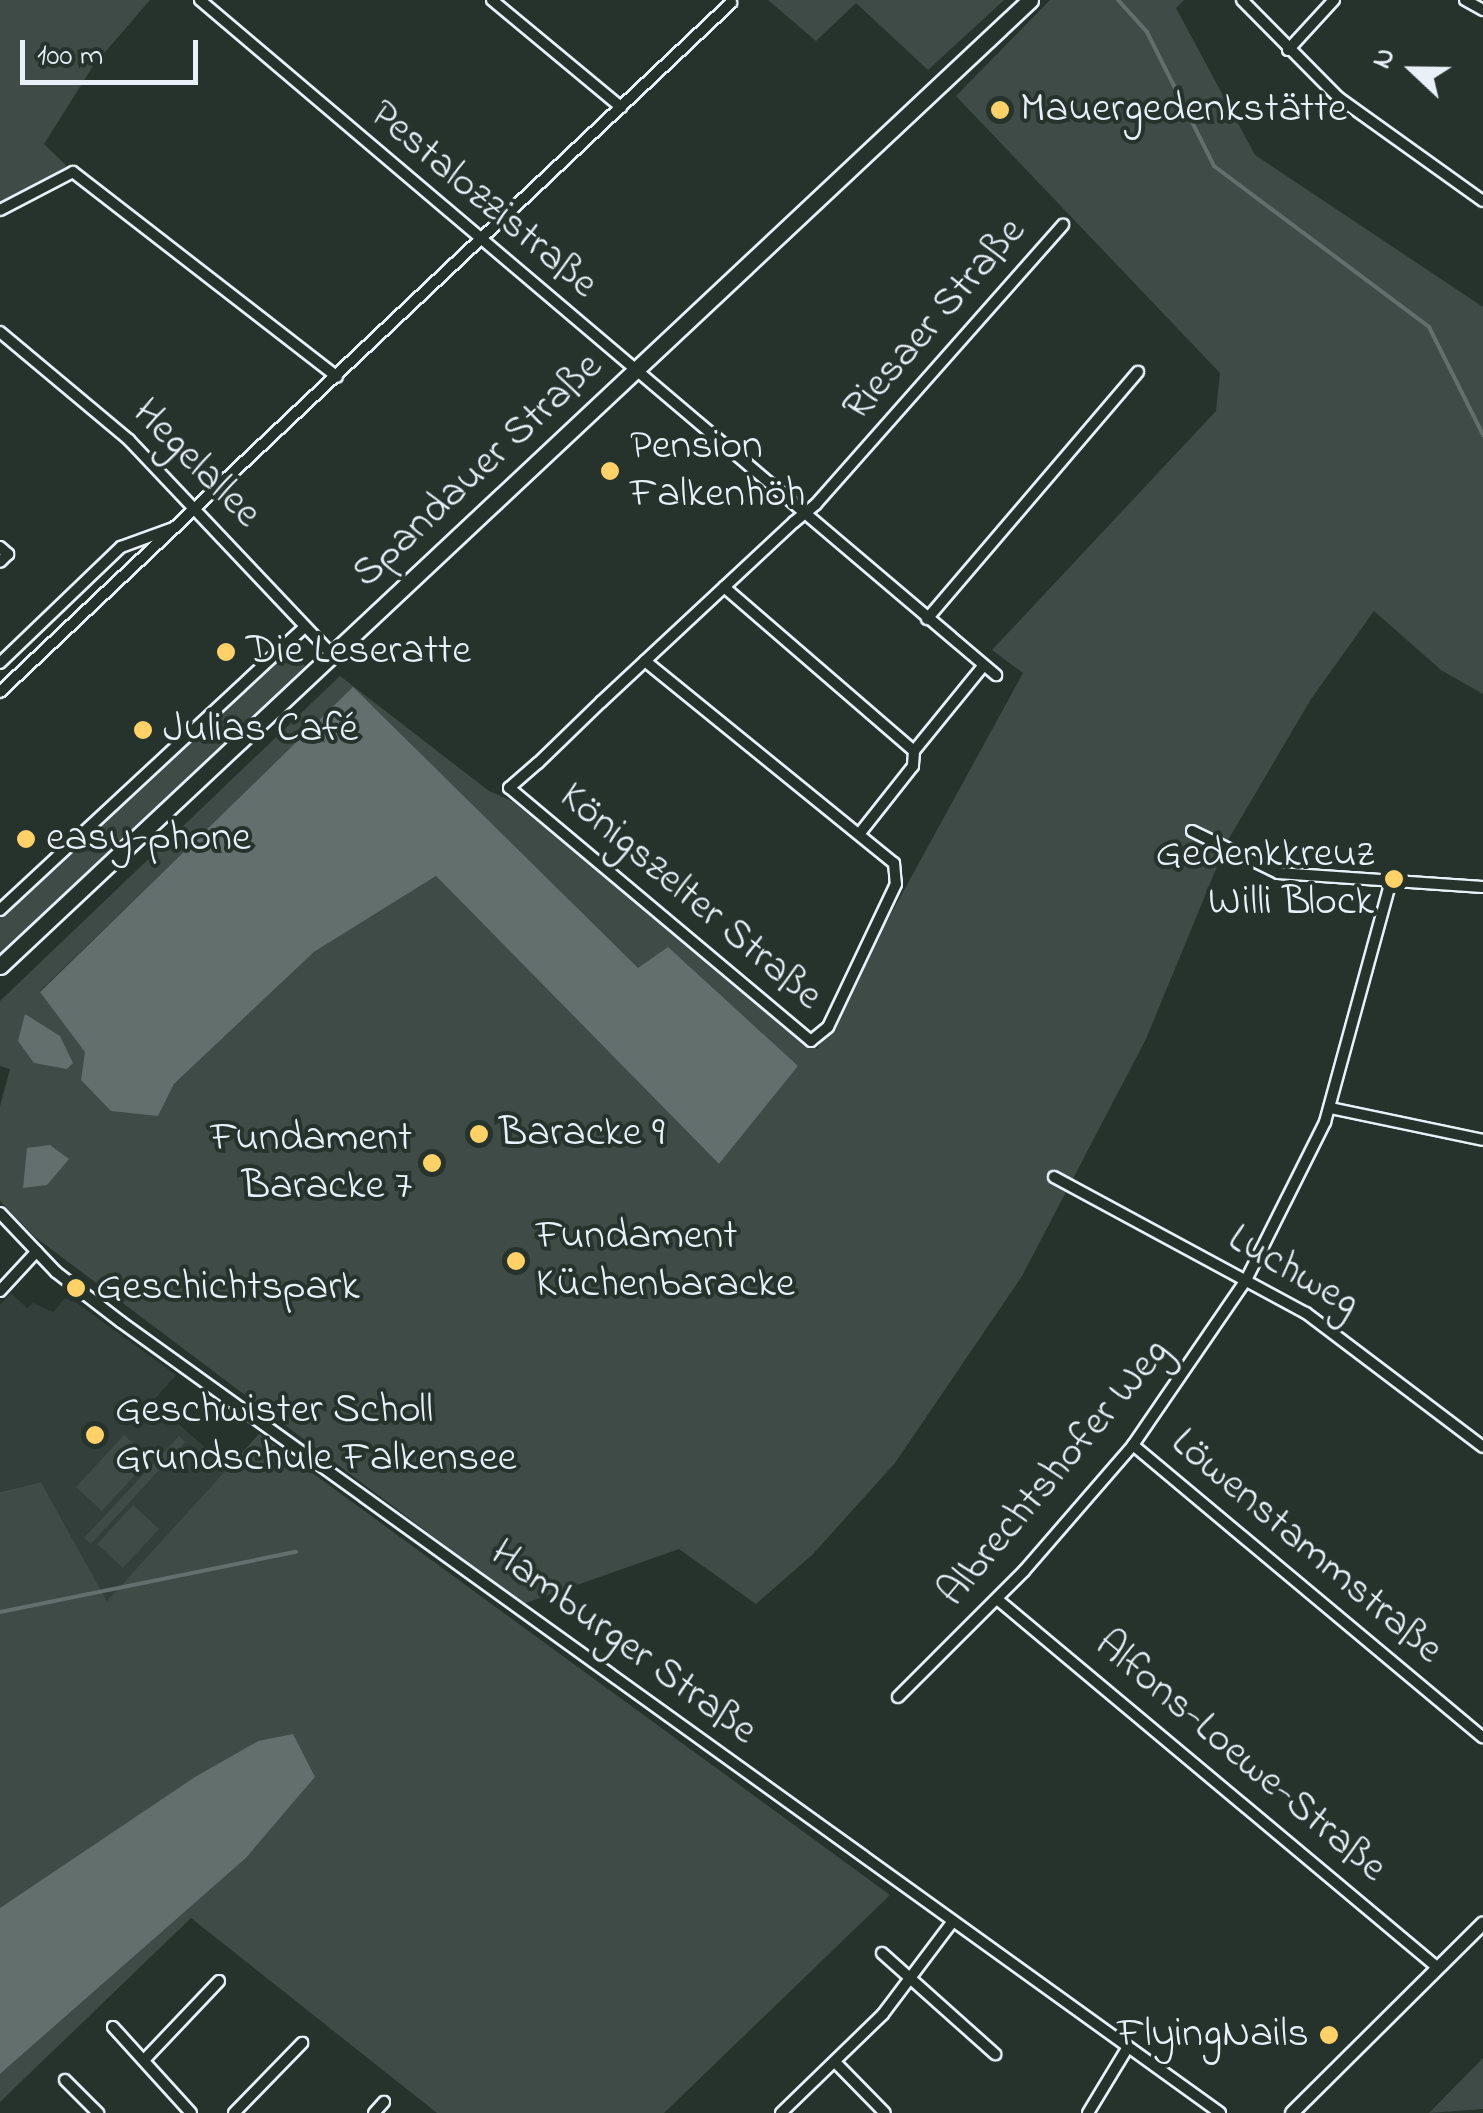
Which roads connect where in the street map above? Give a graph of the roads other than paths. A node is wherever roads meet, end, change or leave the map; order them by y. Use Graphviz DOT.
graph roads {
  1 [pos="200,0"];
  2 [pos="492,0"];
  3 [pos="1030,0"];
  4 [pos="1242,0"];
  5 [pos="1334,0"];
  6 [pos="1465,0"];
  7 [pos="731,3"];
  8 [pos="1483,10"];
  9 [pos="1288,50"];
  10 [pos="621,107"];
  11 [pos="1483,201"];
  12 [pos="0,210"];
  13 [pos="1062,225"];
  14 [pos="483,241"];
  15 [pos="0,332"];
  16 [pos="637,370"];
  17 [pos="1138,372"];
  18 [pos="338,377"];
  19 [pos="195,508"];
  20 [pos="804,513"];
  21 [pos="174,527"];
  22 [pos="0,547"];
  23 [pos="0,562"];
  24 [pos="724,587"];
  25 [pos="927,619"];
  26 [pos="305,627"];
  27 [pos="333,656"];
  28 [pos="645,661"];
  29 [pos="0,663"];
  30 [pos="983,666"];
  31 [pos="996,675"];
  32 [pos="0,692"];
  33 [pos="914,752"];
  34 [pos="509,788"];
  35 [pos="1192,831"];
  36 [pos="860,832"];
  37 [pos="1390,885"];
  38 [pos="1483,888"];
  39 [pos="0,910"];
  40 [pos="0,966"];
  41 [pos="1330,1108"];
  42 [pos="1483,1140"];
  43 [pos="1054,1177"];
  44 [pos="0,1213"];
  45 [pos="37,1251"];
  46 [pos="1246,1280"];
  47 [pos="0,1292"];
  48 [pos="1133,1444"];
  49 [pos="1483,1447"];
  50 [pos="997,1599"];
  51 [pos="898,1698"];
  52 [pos="1483,1738"];
  53 [pos="953,1921"];
  54 [pos="1483,1923"];
  55 [pos="882,1953"];
  56 [pos="1438,1968"];
  57 [pos="910,1980"];
  58 [pos="219,1981"];
  59 [pos="112,2027"];
  60 [pos="302,2043"];
  61 [pos="1128,2047"];
  62 [pos="995,2054"];
  63 [pos="146,2058"];
  64 [pos="835,2062"];
  65 [pos="65,2080"];
  66 [pos="384,2102"];
  67 [pos="98,2113"];
  68 [pos="190,2113"];
  69 [pos="234,2113"];
  70 [pos="374,2113"];
  71 [pos="781,2113"];
  72 [pos="885,2113"];
  73 [pos="1088,2113"];
  74 [pos="1220,2113"];
  75 [pos="1292,2113"];
  1 -- 14 [label="street, Pestalozzistraße"];
  2 -- 10 [label="street"];
  3 -- 16 [label="main road, Spandauer Straße"];
  4 -- 9 [label="street"];
  5 -- 9 [label="street"];
  6 -- 8 [label="street"];
  7 -- 10 [label="street"];
  9 -- 11 [label="street"];
  10 -- 14 [label="street"];
  12 -- 18 [label="street"];
  13 -- 20 [label="street, Riesaer Straße"];
  14 -- 16 [label="street, Pestalozzistraße"];
  14 -- 18 [label="street"];
  15 -- 19 [label="street, Hegelallee"];
  16 -- 20 [label="street, Pestalozzistraße"];
  16 -- 27 [label="main road, Spandauer Straße"];
  17 -- 25 [label="street"];
  18 -- 19 [label="street"];
  19 -- 21 [label="street"];
  19 -- 26 [label="street, Hegelallee"];
  20 -- 24 [label="street, Riesaer Straße"];
  20 -- 25 [label="street, Pestalozzistraße"];
  21 -- 29 [label="street"];
  21 -- 32 [label="street"];
  22 -- 23 [label="street"];
  24 -- 28 [label="street, Riesaer Straße"];
  24 -- 33 [label="street"];
  25 -- 30 [label="street, Pestalozzistraße"];
  26 -- 27 [label="street, Hegelallee"];
  26 -- 39 [label="street"];
  27 -- 40 [label="main road, Spandauer Straße"];
  28 -- 34 [label="street, Riesaer Straße"];
  28 -- 36 [label="street"];
  30 -- 31 [label="street, Pestalozzistraße"];
  30 -- 33 [label="street"];
  33 -- 36 [label="street"];
  34 -- 36 [label="street, Königszelter Straße"];
  35 -- 37 [label="street"];
  37 -- 38 [label="street"];
  37 -- 41 [label="street, Albrechtshofer Weg"];
  41 -- 42 [label="street"];
  41 -- 46 [label="street, Albrechtshofer Weg"];
  43 -- 46 [label="street, Luchweg"];
  44 -- 45 [label="street, Hamburger Straße"];
  45 -- 47 [label="street"];
  45 -- 53 [label="street, Hamburger Straße"];
  46 -- 48 [label="street, Albrechtshofer Weg"];
  46 -- 49 [label="street, Luchweg"];
  48 -- 50 [label="street, Albrechtshofer Weg"];
  48 -- 52 [label="street, Löwenstammstraße"];
  50 -- 51 [label="street, Albrechtshofer Weg"];
  50 -- 56 [label="street, Alfons-Loewe-Straße"];
  53 -- 57 [label="street"];
  53 -- 61 [label="street, Hamburger Straße"];
  54 -- 56 [label="street"];
  55 -- 57 [label="street"];
  56 -- 75 [label="street"];
  57 -- 62 [label="street"];
  57 -- 64 [label="street"];
  58 -- 63 [label="street"];
  59 -- 63 [label="street"];
  60 -- 69 [label="street"];
  61 -- 73 [label="street"];
  61 -- 74 [label="street, Hamburger Straße"];
  63 -- 68 [label="street"];
  64 -- 71 [label="street"];
  64 -- 72 [label="street"];
  65 -- 67 [label="street"];
  66 -- 70 [label="street"];
}
